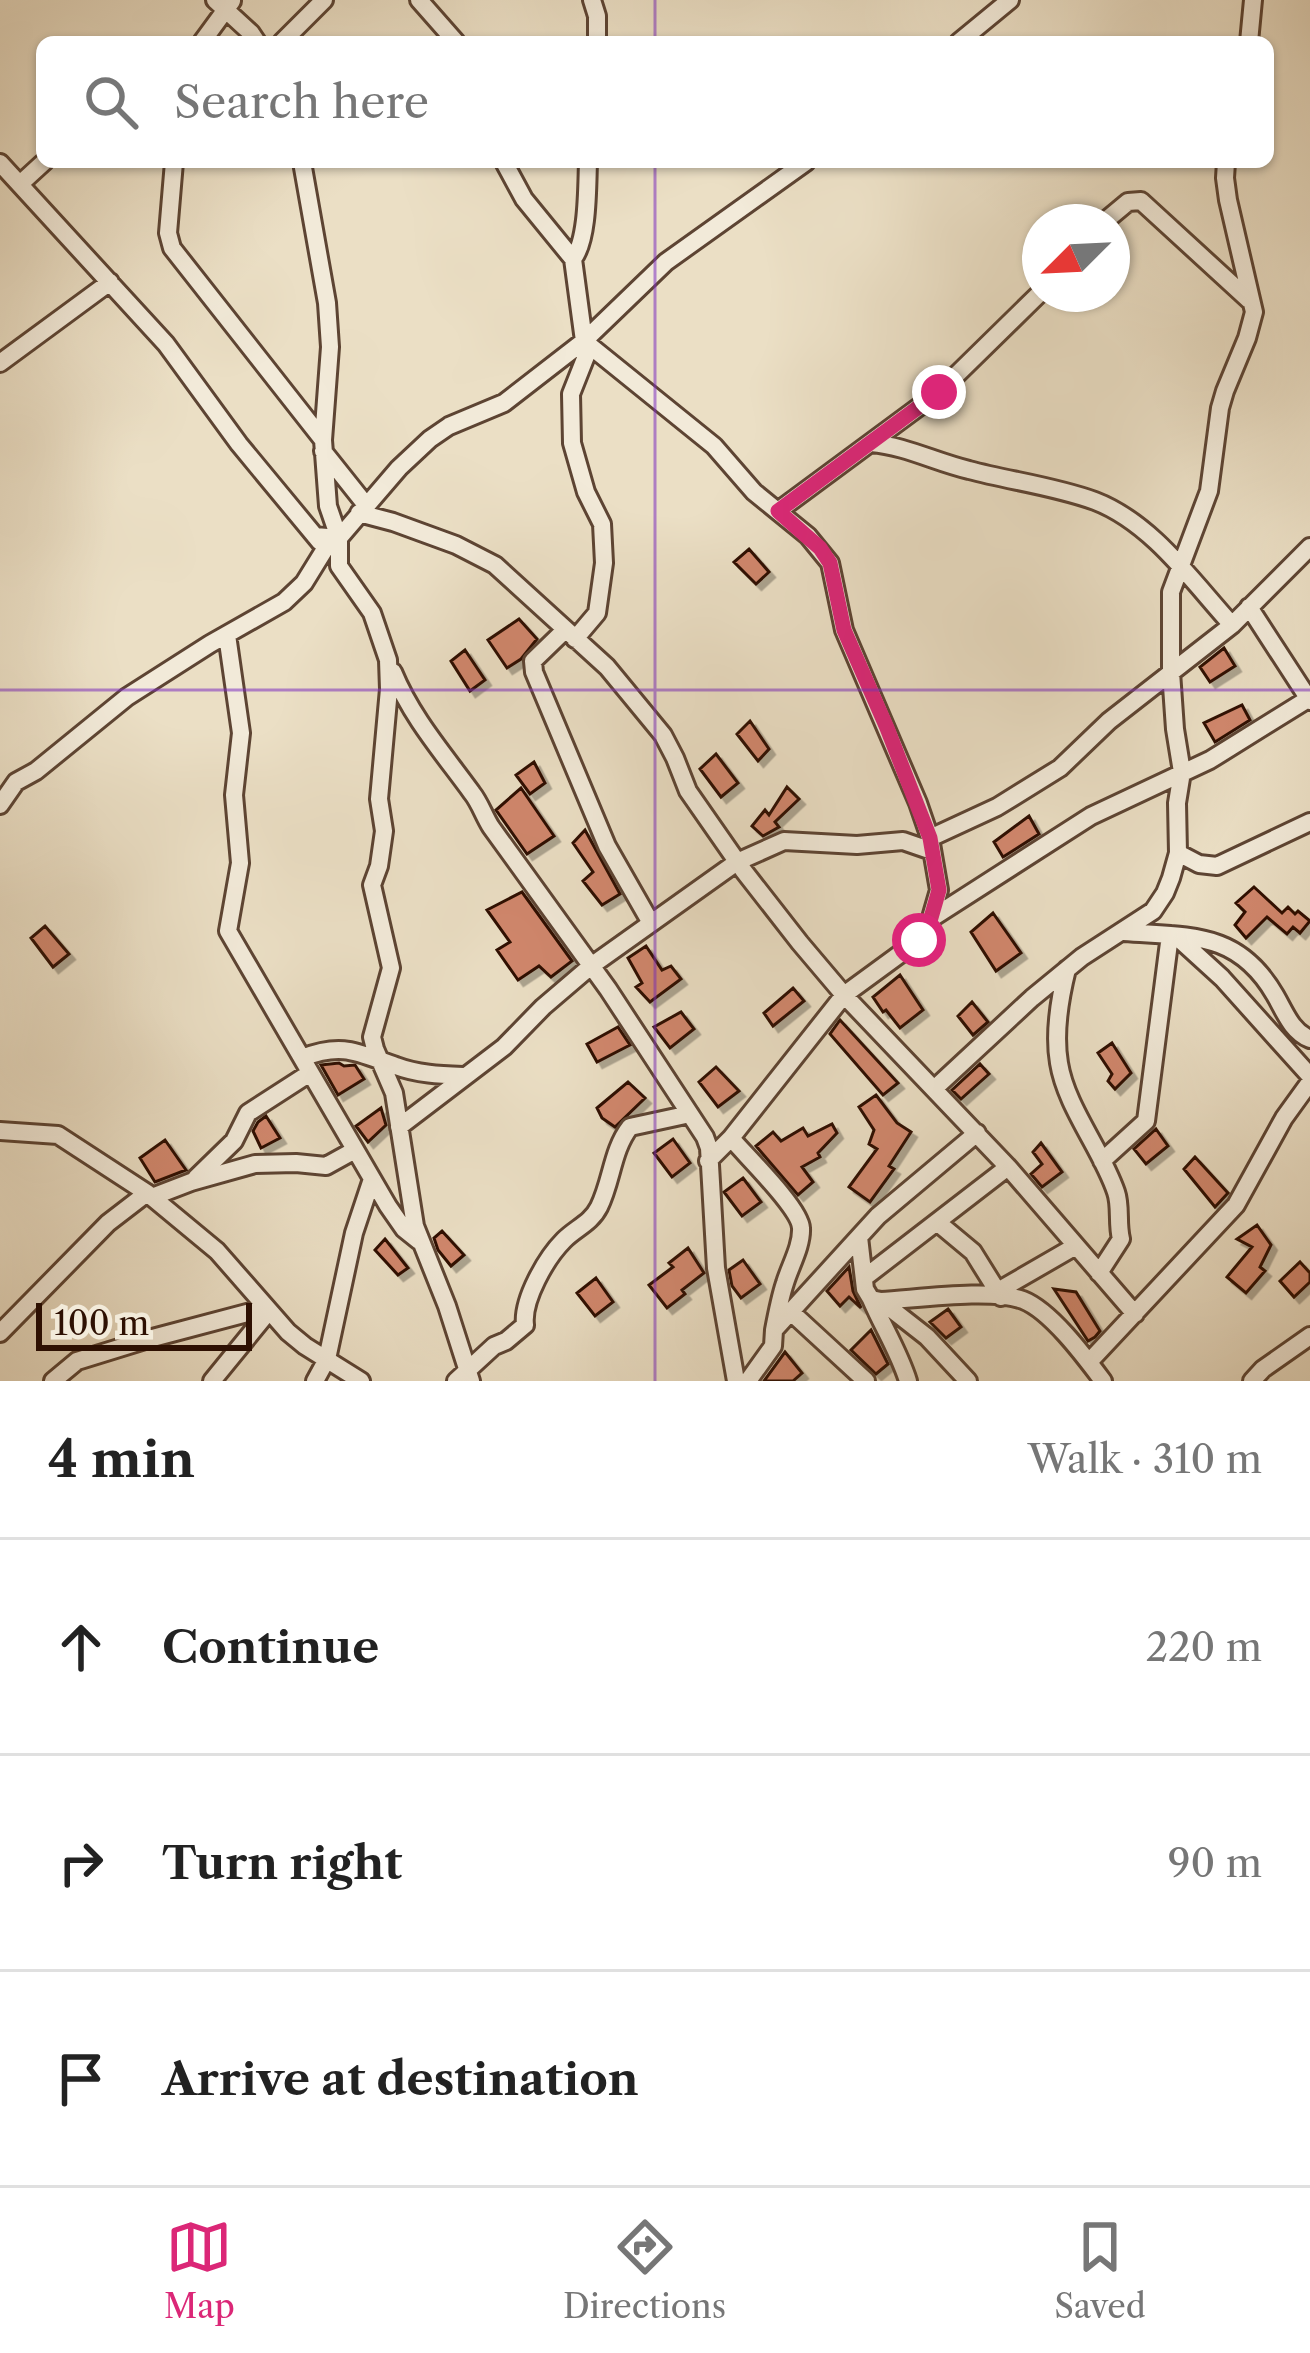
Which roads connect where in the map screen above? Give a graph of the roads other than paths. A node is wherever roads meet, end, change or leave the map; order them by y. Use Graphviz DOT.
graph roads {
  1 [pos="324,0"];
  2 [pos="419,0"];
  3 [pos="592,0"];
  4 [pos="1010,0"];
  5 [pos="1253,0"];
  6 [pos="225,3"];
  7 [pos="206,36"];
  8 [pos="251,36"];
  9 [pos="288,36"];
  10 [pos="451,36"];
  11 [pos="597,36"];
  12 [pos="966,36"];
  13 [pos="1250,36"];
  14 [pos="0,163"];
  15 [pos="37,168"];
  16 [pos="173,168"];
  17 [pos="303,168"];
  18 [pos="507,168"];
  19 [pos="588,168"];
  20 [pos="798,168"];
  21 [pos="1226,168"];
  22 [pos="20,184"];
  23 [pos="1126,204"];
  24 [pos="573,260"];
  25 [pos="110,282"];
  26 [pos="1252,303"];
  27 [pos="1022,311"];
  28 [pos="587,344"];
  29 [pos="4,356"];
  30 [pos="871,442"];
  31 [pos="323,446"];
  32 [pos="362,509"];
  33 [pos="778,511"];
  34 [pos="326,541"];
  35 [pos="1310,547"];
  36 [pos="1179,566"];
  37 [pos="1250,607"];
  38 [pos="1232,625"];
  39 [pos="227,635"];
  40 [pos="570,635"];
  41 [pos="388,660"];
  42 [pos="1171,672"];
  43 [pos="1308,695"];
  44 [pos="1182,772"];
  45 [pos="1,802"];
  46 [pos="1310,823"];
  47 [pos="931,844"];
  48 [pos="1178,853"];
  49 [pos="737,862"];
  50 [pos="931,919"];
  51 [pos="651,923"];
  52 [pos="1121,931"];
  53 [pos="1173,936"];
  54 [pos="591,966"];
  55 [pos="1067,969"];
  56 [pos="844,995"];
  57 [pos="1310,1039"];
  58 [pos="379,1059"];
  59 [pos="306,1066"];
  60 [pos="463,1076"];
  61 [pos="1310,1079"];
  62 [pos="934,1088"];
  63 [pos="690,1114"];
  64 [pos="399,1127"];
  65 [pos="0,1130"];
  66 [pos="976,1133"];
  67 [pos="731,1138"];
  68 [pos="355,1150"];
  69 [pos="708,1161"];
  70 [pos="1102,1161"];
  71 [pos="1008,1167"];
  72 [pos="372,1179"];
  73 [pos="190,1182"];
  74 [pos="150,1195"];
  75 [pos="937,1222"];
  76 [pos="859,1237"];
  77 [pos="419,1241"];
  78 [pos="1074,1247"];
  79 [pos="1099,1273"];
  80 [pos="863,1278"];
  81 [pos="999,1294"];
  82 [pos="876,1300"];
  83 [pos="267,1310"];
  84 [pos="790,1312"];
  85 [pos="1135,1314"];
  86 [pos="774,1330"];
  87 [pos="0,1333"];
  88 [pos="1310,1336"];
  89 [pos="327,1359"];
  90 [pos="1089,1362"];
  91 [pos="465,1377"];
  92 [pos="53,1381"];
  93 [pos="212,1381"];
  94 [pos="315,1381"];
  95 [pos="361,1381"];
  96 [pos="736,1381"];
  97 [pos="748,1381"];
  98 [pos="866,1381"];
  99 [pos="908,1381"];
  100 [pos="968,1381"];
  101 [pos="1103,1381"];
  102 [pos="1252,1381"];
  1 -- 9 [label="street"];
  2 -- 10 [label="street"];
  3 -- 11 [label="street"];
  4 -- 12 [label="street"];
  5 -- 13 [label="street"];
  6 -- 7 [label="street"];
  6 -- 8 [label="street"];
  14 -- 22 [label="street"];
  15 -- 22 [label="street"];
  16 -- 31 [label="street"];
  17 -- 31 [label="street"];
  18 -- 24 [label="street"];
  19 -- 24 [label="street"];
  20 -- 28 [label="street"];
  21 -- 26 [label="street"];
  22 -- 25 [label="street"];
  23 -- 26 [label="street"];
  24 -- 28 [label="street"];
  25 -- 29 [label="street"];
  25 -- 34 [label="street"];
  26 -- 36 [label="street"];
  27 -- 30 [label="street"];
  28 -- 32 [label="street"];
  28 -- 33 [label="street"];
  28 -- 40 [label="street"];
  30 -- 33 [label="street"];
  30 -- 36 [label="street"];
  31 -- 32 [label="street"];
  31 -- 34 [label="street"];
  32 -- 34 [label="street"];
  32 -- 40 [label="street"];
  33 -- 47 [label="street"];
  34 -- 39 [label="street"];
  34 -- 41 [label="street"];
  35 -- 37 [label="street"];
  36 -- 38 [label="street"];
  36 -- 42 [label="street"];
  37 -- 38 [label="street"];
  37 -- 43 [label="street"];
  38 -- 42 [label="street"];
  39 -- 45 [label="street"];
  39 -- 59 [label="street"];
  40 -- 49 [label="street"];
  40 -- 51 [label="street"];
  41 -- 54 [label="street"];
  41 -- 58 [label="street"];
  42 -- 44 [label="street"];
  42 -- 47 [label="street"];
  43 -- 44 [label="street"];
  44 -- 48 [label="street"];
  44 -- 50 [label="street"];
  46 -- 48 [label="street"];
  47 -- 49 [label="street"];
  47 -- 50 [label="street"];
  48 -- 52 [label="street"];
  49 -- 51 [label="street"];
  49 -- 56 [label="street"];
  50 -- 56 [label="street"];
  51 -- 54 [label="street"];
  52 -- 53 [label="street"];
  52 -- 55 [label="street"];
  53 -- 57 [label="street"];
  53 -- 61 [label="street"];
  53 -- 70 [label="street"];
  54 -- 60 [label="street"];
  54 -- 63 [label="street"];
  55 -- 62 [label="street"];
  55 -- 70 [label="street"];
  56 -- 62 [label="street"];
  56 -- 67 [label="street"];
  58 -- 59 [label="street"];
  58 -- 60 [label="street"];
  58 -- 64 [label="street"];
  59 -- 68 [label="street"];
  59 -- 73 [label="street"];
  60 -- 64 [label="street"];
  61 -- 85 [label="street"];
  62 -- 66 [label="street"];
  63 -- 69 [label="street"];
  63 -- 91 [label="street"];
  64 -- 77 [label="street"];
  65 -- 74 [label="street"];
  66 -- 71 [label="street"];
  66 -- 76 [label="street"];
  67 -- 69 [label="street"];
  67 -- 86 [label="street"];
  68 -- 72 [label="street"];
  68 -- 73 [label="street"];
  69 -- 96 [label="street"];
  70 -- 79 [label="street"];
  71 -- 75 [label="street"];
  71 -- 78 [label="street"];
  72 -- 77 [label="street"];
  72 -- 89 [label="street"];
  73 -- 74 [label="street"];
  74 -- 83 [label="street"];
  74 -- 87 [label="street"];
  75 -- 80 [label="street"];
  75 -- 81 [label="street"];
  76 -- 80 [label="street"];
  76 -- 84 [label="street"];
  77 -- 91 [label="street"];
  78 -- 79 [label="street"];
  78 -- 81 [label="street"];
  79 -- 85 [label="street"];
  80 -- 82 [label="street"];
  81 -- 82 [label="street"];
  81 -- 90 [label="street"];
  82 -- 99 [label="street"];
  82 -- 100 [label="street"];
  83 -- 89 [label="street"];
  83 -- 92 [label="street"];
  83 -- 93 [label="street"];
  84 -- 86 [label="street"];
  84 -- 98 [label="street"];
  85 -- 90 [label="street"];
  86 -- 97 [label="street"];
  88 -- 102 [label="street"];
  89 -- 94 [label="street"];
  89 -- 95 [label="street"];
  90 -- 101 [label="street"];
}
